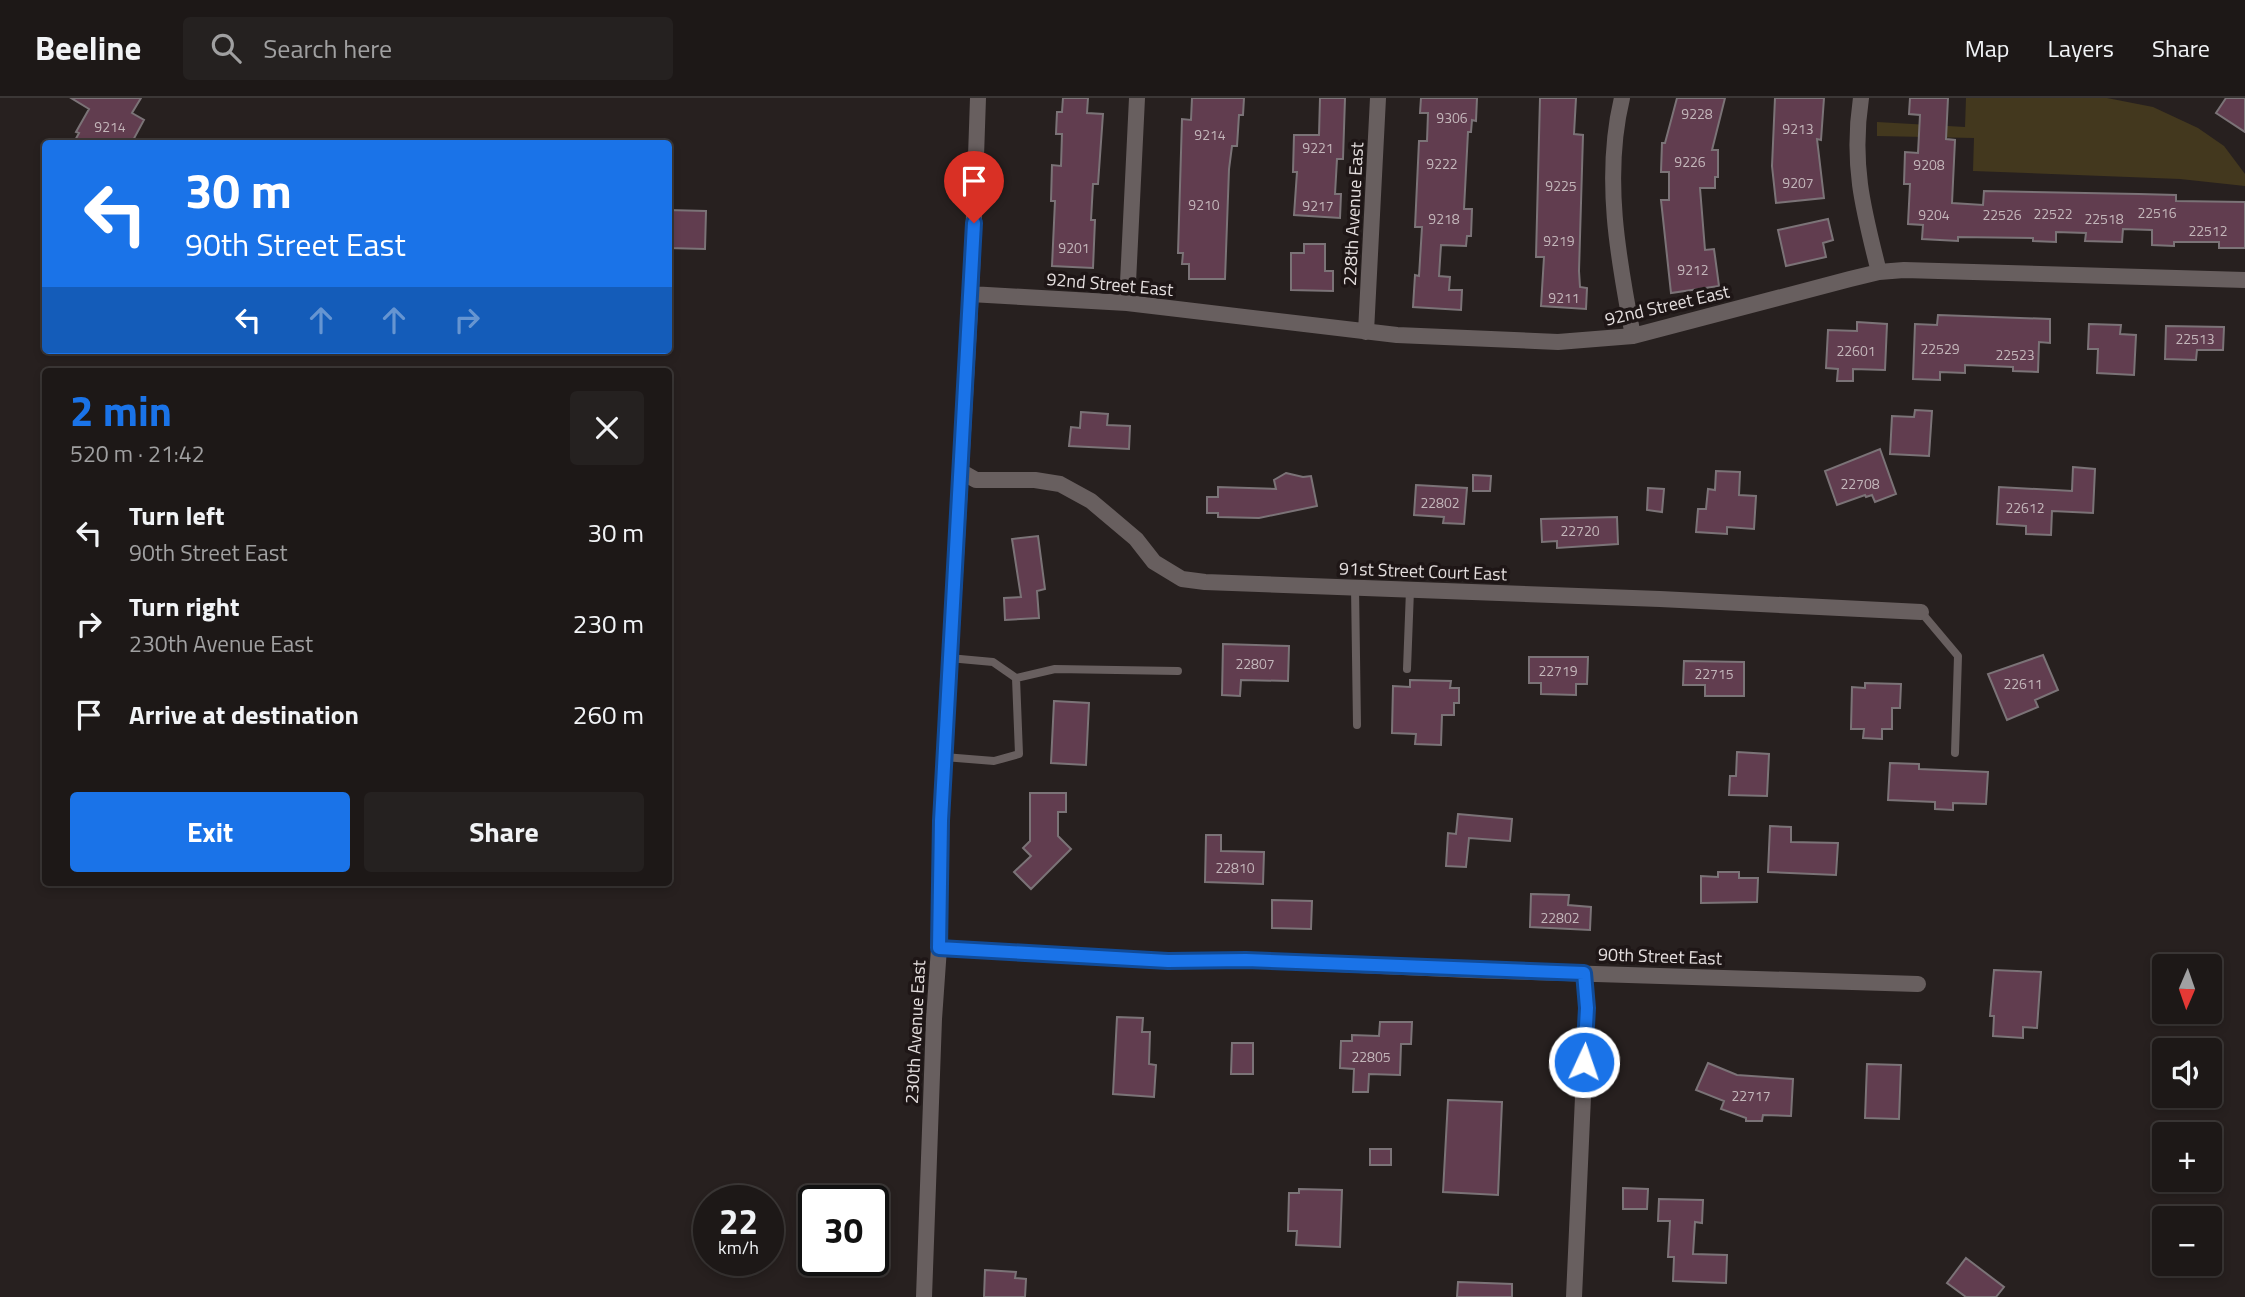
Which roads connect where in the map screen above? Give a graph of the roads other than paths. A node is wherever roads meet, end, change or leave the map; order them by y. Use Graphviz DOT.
graph roads {
  1 [pos="978,98"];
  2 [pos="1137,98"];
  3 [pos="1378,98"];
  4 [pos="1622,98"];
  5 [pos="1861,98"];
  6 [pos="1879,272"];
  7 [pos="2245,280"];
  8 [pos="970,294"];
  9 [pos="1127,303"];
  10 [pos="1366,332"];
  11 [pos="1633,336"];
  12 [pos="960,471"];
  13 [pos="1355,587"];
  14 [pos="1410,590"];
  15 [pos="1921,612"];
  16 [pos="949,658"];
  17 [pos="1407,669"];
  18 [pos="1178,671"];
  19 [pos="1016,678"];
  20 [pos="1357,725"];
  21 [pos="1955,753"];
  22 [pos="944,757"];
  23 [pos="939,948"];
  24 [pos="1584,973"];
  25 [pos="1918,984"];
  26 [pos="924,1297"];
  27 [pos="1574,1297"];
  1 -- 8 [label="street, 230th Avenue East"];
  2 -- 9 [label="street"];
  3 -- 10 [label="street, 228th Avenue East"];
  4 -- 11 [label="street"];
  5 -- 6 [label="street"];
  6 -- 7 [label="street, 92nd Street East"];
  6 -- 11 [label="street, 92nd Street East"];
  8 -- 9 [label="street, 92nd Street East"];
  8 -- 12 [label="street, 230th Avenue East"];
  9 -- 10 [label="street, 92nd Street East"];
  10 -- 11 [label="street, 92nd Street East"];
  12 -- 13 [label="street, 91st Street Court East"];
  12 -- 16 [label="street, 230th Avenue East"];
  13 -- 14 [label="street, 91st Street Court East"];
  13 -- 20 [label="lane"];
  14 -- 15 [label="street, 91st Street Court East"];
  14 -- 17 [label="lane"];
  15 -- 21 [label="lane"];
  16 -- 19 [label="lane"];
  16 -- 22 [label="street, 230th Avenue East"];
  18 -- 19 [label="lane"];
  19 -- 22 [label="lane"];
  22 -- 23 [label="street, 230th Avenue East"];
  23 -- 24 [label="street, 90th Street East"];
  23 -- 26 [label="street, 230th Avenue East"];
  24 -- 25 [label="street, 90th Street East"];
  24 -- 27 [label="street"];
}
